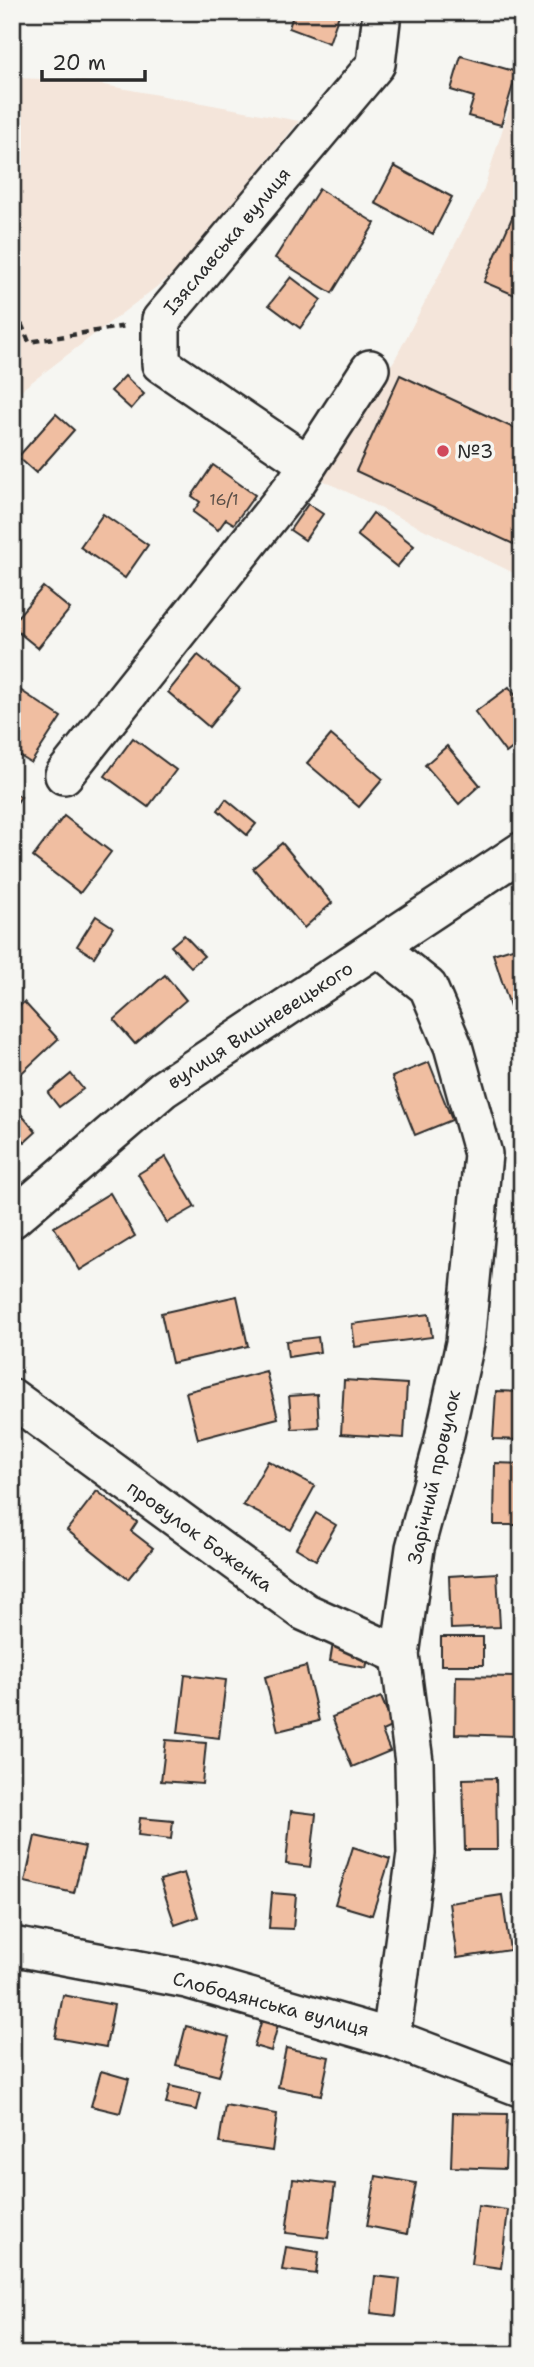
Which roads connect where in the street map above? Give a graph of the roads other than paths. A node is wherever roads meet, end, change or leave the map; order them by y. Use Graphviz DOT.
graph roads {
  1 [pos="382,12"];
  2 [pos="370,369"];
  3 [pos="308,464"];
  4 [pos="64,775"];
  5 [pos="522,851"];
  6 [pos="378,947"];
  7 [pos="12,1219"];
  8 [pos="12,1398"];
  9 [pos="400,1655"];
  10 [pos="12,1946"];
  11 [pos="391,2038"];
  12 [pos="522,2088"];
  1 -- 3 [label="street, Ізяславська вулиця"];
  2 -- 3 [label="street"];
  3 -- 4 [label="street"];
  5 -- 6 [label="street, вулиця Вишневецького"];
  6 -- 7 [label="street, вулиця Вишневецького"];
  6 -- 9 [label="street, Зарічний провулок"];
  8 -- 9 [label="street, провулок Боженка"];
  9 -- 11 [label="street, Зарічний провулок"];
  10 -- 11 [label="street, Слободянська вулиця"];
  11 -- 12 [label="street, Слободянська вулиця"];
}
